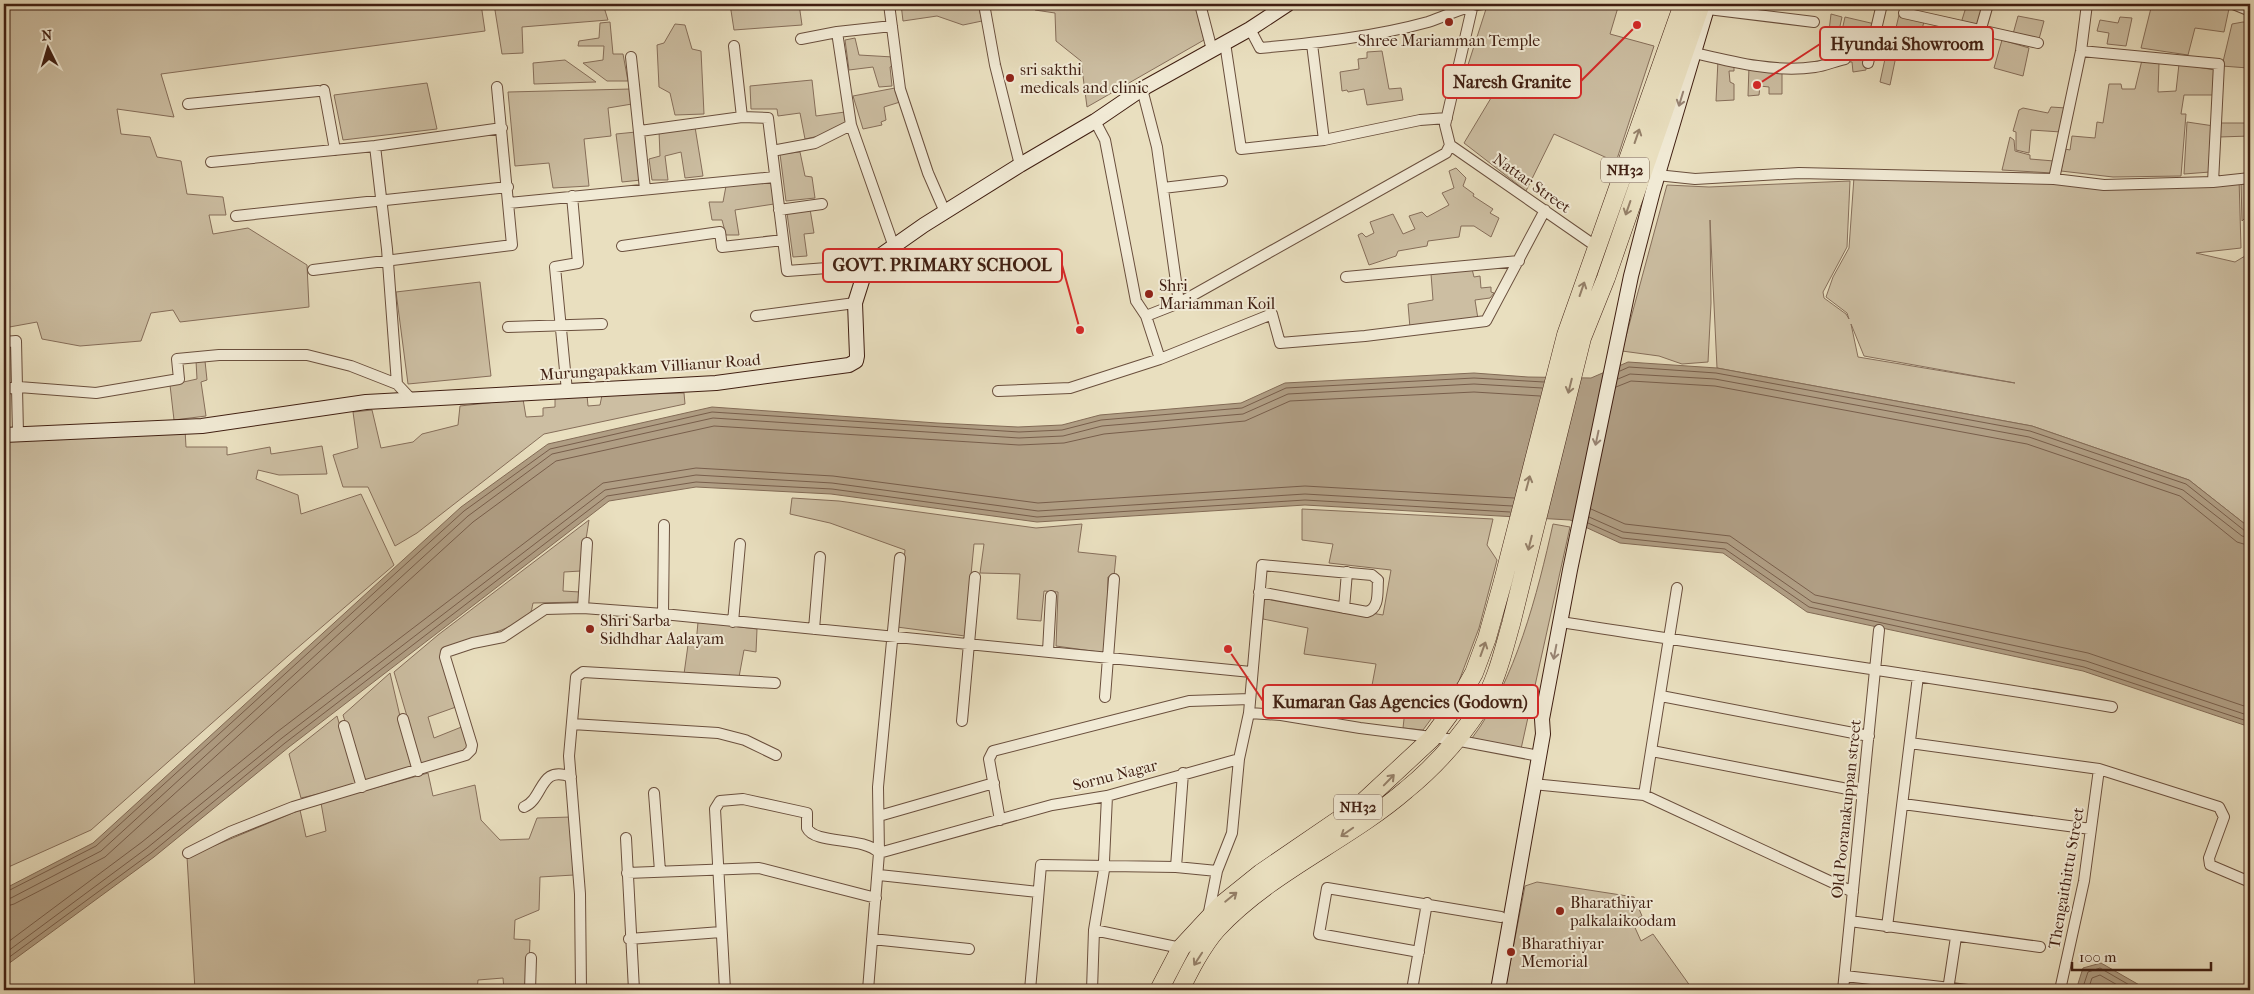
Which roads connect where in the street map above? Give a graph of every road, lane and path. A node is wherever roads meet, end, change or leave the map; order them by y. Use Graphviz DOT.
graph roads {
  1 [pos="889,4"];
  2 [pos="984,4"];
  3 [pos="1200,4"];
  4 [pos="1288,4"];
  5 [pos="1476,4"];
  6 [pos="1683,4"];
  7 [pos="1882,4"];
  8 [pos="1988,4"];
  9 [pos="2087,4"];
  10 [pos="2233,4"];
  11 [pos="1706,5"];
  12 [pos="2250,11"];
  13 [pos="1904,13"];
  14 [pos="1814,22"];
  15 [pos="892,26"];
  16 [pos="1250,29"];
  17 [pos="837,32"];
  18 [pos="1980,32"];
  19 [pos="801,39"];
  20 [pos="1225,43"];
  21 [pos="2038,43"];
  22 [pos="1312,44"];
  23 [pos="734,46"];
  24 [pos="1212,50"];
  25 [pos="2081,50"];
  26 [pos="1695,53"];
  27 [pos="631,57"];
  28 [pos="1845,58"];
  29 [pos="1868,63"];
  30 [pos="497,87"];
  31 [pos="1142,90"];
  32 [pos="188,104"];
  33 [pos="742,117"];
  34 [pos="1446,118"];
  35 [pos="1096,122"];
  36 [pos="851,125"];
  37 [pos="502,128"];
  38 [pos="640,131"];
  39 [pos="1324,140"];
  40 [pos="1450,145"];
  41 [pos="375,146"];
  42 [pos="335,150"];
  43 [pos="772,151"];
  44 [pos="211,162"];
  45 [pos="1020,165"];
  46 [pos="1657,175"];
  47 [pos="775,177"];
  48 [pos="2250,178"];
  49 [pos="2054,179"];
  50 [pos="1222,181"];
  51 [pos="2213,182"];
  52 [pos="508,187"];
  53 [pos="1163,188"];
  54 [pos="645,189"];
  55 [pos="572,196"];
  56 [pos="381,201"];
  57 [pos="509,203"];
  58 [pos="822,204"];
  59 [pos="779,210"];
  60 [pos="1545,210"];
  61 [pos="945,212"];
  62 [pos="236,216"];
  63 [pos="783,240"];
  64 [pos="622,246"];
  65 [pos="894,247"];
  66 [pos="1597,247"];
  67 [pos="387,261"];
  68 [pos="1519,261"];
  69 [pos="867,266"];
  70 [pos="313,270"];
  71 [pos="1346,278"];
  72 [pos="855,303"];
  73 [pos="1180,303"];
  74 [pos="756,316"];
  75 [pos="1146,316"];
  76 [pos="560,324"];
  77 [pos="602,324"];
  78 [pos="508,327"];
  79 [pos="1574,337"];
  80 [pos="4,342"];
  81 [pos="1160,359"];
  82 [pos="397,384"];
  83 [pos="19,387"];
  84 [pos="4,389"];
  85 [pos="567,391"];
  86 [pos="998,391"];
  87 [pos="412,400"];
  88 [pos="18,434"];
  89 [pos="4,435"];
  90 [pos="664,525"];
  91 [pos="587,543"];
  92 [pos="740,544"];
  93 [pos="820,557"];
  94 [pos="900,558"];
  95 [pos="1347,572"];
  96 [pos="975,577"];
  97 [pos="1114,579"];
  98 [pos="1511,584"];
  99 [pos="1677,588"];
  100 [pos="1258,592"];
  101 [pos="1051,596"];
  102 [pos="583,608"];
  103 [pos="1344,608"];
  104 [pos="663,614"];
  105 [pos="733,622"];
  106 [pos="1561,622"];
  107 [pos="814,629"];
  108 [pos="1879,630"];
  109 [pos="892,635"];
  110 [pos="1669,639"];
  111 [pos="969,645"];
  112 [pos="1048,651"];
  113 [pos="1109,658"];
  114 [pos="1876,670"];
  115 [pos="1251,672"];
  116 [pos="1918,676"];
  117 [pos="775,683"];
  118 [pos="1661,696"];
  119 [pos="1105,697"];
  120 [pos="1250,699"];
  121 [pos="2112,707"];
  122 [pos="1249,713"];
  123 [pos="403,719"];
  124 [pos="962,720"];
  125 [pos="572,724"];
  126 [pos="344,726"];
  127 [pos="1869,736"];
  128 [pos="1431,739"];
  129 [pos="1455,740"];
  130 [pos="1910,743"];
  131 [pos="1652,752"];
  132 [pos="776,755"];
  133 [pos="1535,756"];
  134 [pos="1239,759"];
  135 [pos="2099,769"];
  136 [pos="418,771"];
  137 [pos="1183,773"];
  138 [pos="571,777"];
  139 [pos="994,783"];
  140 [pos="1533,784"];
  141 [pos="362,787"];
  142 [pos="1863,792"];
  143 [pos="654,793"];
  144 [pos="1644,795"];
  145 [pos="1107,796"];
  146 [pos="1903,804"];
  147 [pos="524,807"];
  148 [pos="879,816"];
  149 [pos="1000,820"];
  150 [pos="2091,829"];
  151 [pos="626,838"];
  152 [pos="880,853"];
  153 [pos="188,854"];
  154 [pos="1105,864"];
  155 [pos="1176,867"];
  156 [pos="718,868"];
  157 [pos="660,871"];
  158 [pos="1217,871"];
  159 [pos="627,873"];
  160 [pos="878,875"];
  161 [pos="2250,882"];
  162 [pos="1038,892"];
  163 [pos="1853,892"];
  164 [pos="876,898"];
  165 [pos="1426,903"];
  166 [pos="1501,917"];
  167 [pos="1208,920"];
  168 [pos="1850,921"];
  169 [pos="1887,927"];
  170 [pos="1094,930"];
  171 [pos="721,932"];
  172 [pos="1956,937"];
  173 [pos="629,939"];
  174 [pos="872,939"];
  175 [pos="2040,947"];
  176 [pos="969,948"];
  177 [pos="1181,948"];
  178 [pos="1418,952"];
  179 [pos="531,958"];
  180 [pos="1845,976"];
  181 [pos="1948,988"];
  182 [pos="530,990"];
  183 [pos="580,990"];
  184 [pos="634,990"];
  185 [pos="725,990"];
  186 [pos="868,990"];
  187 [pos="1030,990"];
  188 [pos="1092,990"];
  189 [pos="1159,990"];
  190 [pos="1180,990"];
  191 [pos="1412,990"];
  192 [pos="1488,990"];
  193 [pos="1498,990"];
  194 [pos="1844,990"];
  195 [pos="1968,990"];
  196 [pos="2060,990"];
  1 -- 15 [label="street"];
  2 -- 45 [label="street"];
  3 -- 24 [label="street"];
  4 -- 16 [label="main road"];
  5 -- 22 [label="street"];
  5 -- 34 [label="street"];
  66 -- 6 [label="highway, NH32, one-way"];
  7 -- 29 [label="street"];
  8 -- 18 [label="street"];
  9 -- 25 [label="street"];
  10 -- 12 [label="street"];
  11 -- 14 [label="street"];
  11 -- 26 [label="main road"];
  11 -- 79 [label="highway, NH32, one-way"];
  13 -- 18 [label="street"];
  15 -- 17 [label="street"];
  15 -- 61 [label="street"];
  16 -- 20 [label="main road"];
  16 -- 22 [label="street"];
  17 -- 19 [label="street"];
  17 -- 36 [label="street"];
  18 -- 21 [label="street"];
  20 -- 24 [label="main road"];
  20 -- 39 [label="street"];
  22 -- 39 [label="street"];
  23 -- 33 [label="street"];
  24 -- 31 [label="main road"];
  25 -- 49 [label="street"];
  25 -- 51 [label="street"];
  26 -- 28 [label="street"];
  26 -- 46 [label="main road, one-way"];
  27 -- 38 [label="street"];
  30 -- 37 [label="street"];
  31 -- 35 [label="main road"];
  31 -- 53 [label="street"];
  32 -- 42 [label="street"];
  33 -- 38 [label="street"];
  33 -- 43 [label="street"];
  34 -- 39 [label="street"];
  34 -- 40 [label="street"];
  35 -- 45 [label="main road"];
  35 -- 75 [label="street"];
  36 -- 43 [label="street"];
  36 -- 65 [label="street"];
  37 -- 41 [label="street"];
  37 -- 52 [label="street"];
  38 -- 54 [label="street"];
  40 -- 60 [label="street, Nattar Street"];
  40 -- 73 [label="street"];
  41 -- 42 [label="street"];
  41 -- 56 [label="street"];
  42 -- 44 [label="street"];
  43 -- 47 [label="street"];
  45 -- 61 [label="main road"];
  46 -- 49 [label="street"];
  46 -- 106 [label="main road, one-way"];
  47 -- 54 [label="street"];
  47 -- 59 [label="street"];
  48 -- 51 [label="street"];
  49 -- 51 [label="street"];
  50 -- 53 [label="street"];
  52 -- 56 [label="street"];
  52 -- 57 [label="street"];
  53 -- 73 [label="street"];
  54 -- 55 [label="street"];
  55 -- 57 [label="street"];
  55 -- 76 [label="street"];
  56 -- 62 [label="street"];
  56 -- 67 [label="street"];
  57 -- 67 [label="street"];
  58 -- 59 [label="street"];
  59 -- 63 [label="street"];
  60 -- 66 [label="street, Nattar Street"];
  60 -- 68 [label="street"];
  61 -- 65 [label="main road"];
  63 -- 64 [label="street"];
  63 -- 69 [label="street"];
  65 -- 69 [label="main road"];
  79 -- 66 [label="highway, NH32, one-way"];
  67 -- 70 [label="street"];
  67 -- 82 [label="street"];
  68 -- 71 [label="street"];
  68 -- 81 [label="street"];
  69 -- 72 [label="main road, Murungapakkam Villianur Road"];
  72 -- 74 [label="street"];
  72 -- 85 [label="main road, Murungapakkam Villianur Road"];
  73 -- 75 [label="street"];
  75 -- 81 [label="street"];
  76 -- 77 [label="street"];
  76 -- 78 [label="street"];
  76 -- 85 [label="street"];
  79 -- 98 [label="highway, NH32"];
  80 -- 83 [label="street"];
  81 -- 86 [label="street"];
  82 -- 83 [label="street"];
  82 -- 87 [label="street"];
  83 -- 84 [label="street"];
  83 -- 88 [label="street"];
  85 -- 87 [label="main road, Murungapakkam Villianur Road"];
  87 -- 88 [label="main road, Murungapakkam Villianur Road"];
  88 -- 89 [label="main road, Murungapakkam Villianur Road"];
  90 -- 104 [label="street"];
  91 -- 102 [label="street"];
  92 -- 105 [label="street"];
  93 -- 107 [label="street"];
  94 -- 109 [label="street"];
  95 -- 100 [label="street"];
  95 -- 103 [label="street"];
  95 -- 103 [label="street"];
  96 -- 111 [label="street"];
  97 -- 113 [label="street"];
  128 -- 98 [label="highway, NH32, one-way"];
  98 -- 129 [label="highway, NH32"];
  99 -- 110 [label="street"];
  100 -- 103 [label="street"];
  100 -- 115 [label="street"];
  101 -- 112 [label="street"];
  102 -- 104 [label="street"];
  102 -- 136 [label="street"];
  104 -- 105 [label="street"];
  105 -- 107 [label="street"];
  106 -- 110 [label="street"];
  106 -- 133 [label="main road, one-way"];
  107 -- 109 [label="street"];
  108 -- 114 [label="street, Old Pooranakuppan street"];
  109 -- 111 [label="street"];
  109 -- 148 [label="street"];
  110 -- 114 [label="street"];
  110 -- 118 [label="street"];
  111 -- 112 [label="street"];
  111 -- 124 [label="street"];
  112 -- 113 [label="street"];
  113 -- 115 [label="street"];
  113 -- 119 [label="street"];
  114 -- 116 [label="street"];
  114 -- 127 [label="street, Old Pooranakuppan street"];
  115 -- 120 [label="street"];
  116 -- 121 [label="street"];
  116 -- 130 [label="street"];
  117 -- 125 [label="street"];
  118 -- 127 [label="street"];
  118 -- 131 [label="street"];
  120 -- 122 [label="street"];
  120 -- 139 [label="street"];
  122 -- 128 [label="street"];
  122 -- 134 [label="street"];
  123 -- 136 [label="street"];
  125 -- 132 [label="street"];
  125 -- 138 [label="street"];
  126 -- 141 [label="street"];
  127 -- 142 [label="street, Old Pooranakuppan street"];
  128 -- 129 [label="street"];
  167 -- 128 [label="highway, NH32, one-way"];
  129 -- 133 [label="street"];
  129 -- 190 [label="highway, NH32, one-way"];
  130 -- 135 [label="street"];
  130 -- 146 [label="street"];
  131 -- 142 [label="street"];
  131 -- 144 [label="street"];
  133 -- 140 [label="main road"];
  133 -- 166 [label="main road"];
  134 -- 137 [label="street, Sornu Nagar"];
  134 -- 158 [label="street"];
  135 -- 150 [label="street, Thengaithittu Street"];
  135 -- 161 [label="street"];
  136 -- 141 [label="street"];
  137 -- 145 [label="street, Sornu Nagar"];
  137 -- 155 [label="street"];
  138 -- 147 [label="street"];
  138 -- 183 [label="street"];
  139 -- 148 [label="street"];
  139 -- 149 [label="street"];
  140 -- 144 [label="street"];
  140 -- 193 [label="main road"];
  141 -- 153 [label="street"];
  142 -- 163 [label="street, Old Pooranakuppan street"];
  143 -- 157 [label="street"];
  144 -- 163 [label="street"];
  145 -- 149 [label="street, Sornu Nagar"];
  145 -- 154 [label="street"];
  146 -- 150 [label="street"];
  146 -- 169 [label="street"];
  148 -- 152 [label="street"];
  149 -- 152 [label="street, Sornu Nagar"];
  150 -- 196 [label="street, Thengaithittu Street"];
  151 -- 159 [label="street"];
  152 -- 156 [label="street"];
  152 -- 160 [label="street"];
  154 -- 155 [label="street"];
  154 -- 162 [label="street"];
  154 -- 170 [label="street"];
  155 -- 158 [label="street"];
  156 -- 157 [label="street"];
  156 -- 164 [label="street"];
  156 -- 171 [label="street"];
  157 -- 159 [label="street"];
  158 -- 167 [label="street"];
  159 -- 173 [label="street"];
  160 -- 162 [label="street"];
  160 -- 164 [label="street"];
  162 -- 187 [label="street"];
  163 -- 168 [label="street, Old Pooranakuppan street"];
  164 -- 174 [label="street"];
  165 -- 166 [label="street"];
  165 -- 178 [label="street"];
  165 -- 178 [label="street"];
  166 -- 192 [label="main road"];
  167 -- 177 [label="highway, NH32"];
  168 -- 169 [label="street"];
  168 -- 180 [label="street, Old Pooranakuppan street"];
  169 -- 172 [label="street"];
  170 -- 177 [label="street"];
  170 -- 188 [label="street"];
  171 -- 173 [label="street"];
  171 -- 185 [label="street"];
  172 -- 175 [label="street"];
  172 -- 181 [label="street"];
  173 -- 184 [label="street"];
  174 -- 176 [label="street"];
  174 -- 186 [label="street"];
  177 -- 189 [label="highway, NH32"];
  178 -- 191 [label="street"];
  179 -- 182 [label="street"];
  180 -- 181 [label="street"];
  180 -- 194 [label="street, Old Pooranakuppan street"];
  181 -- 195 [label="street"];
}
